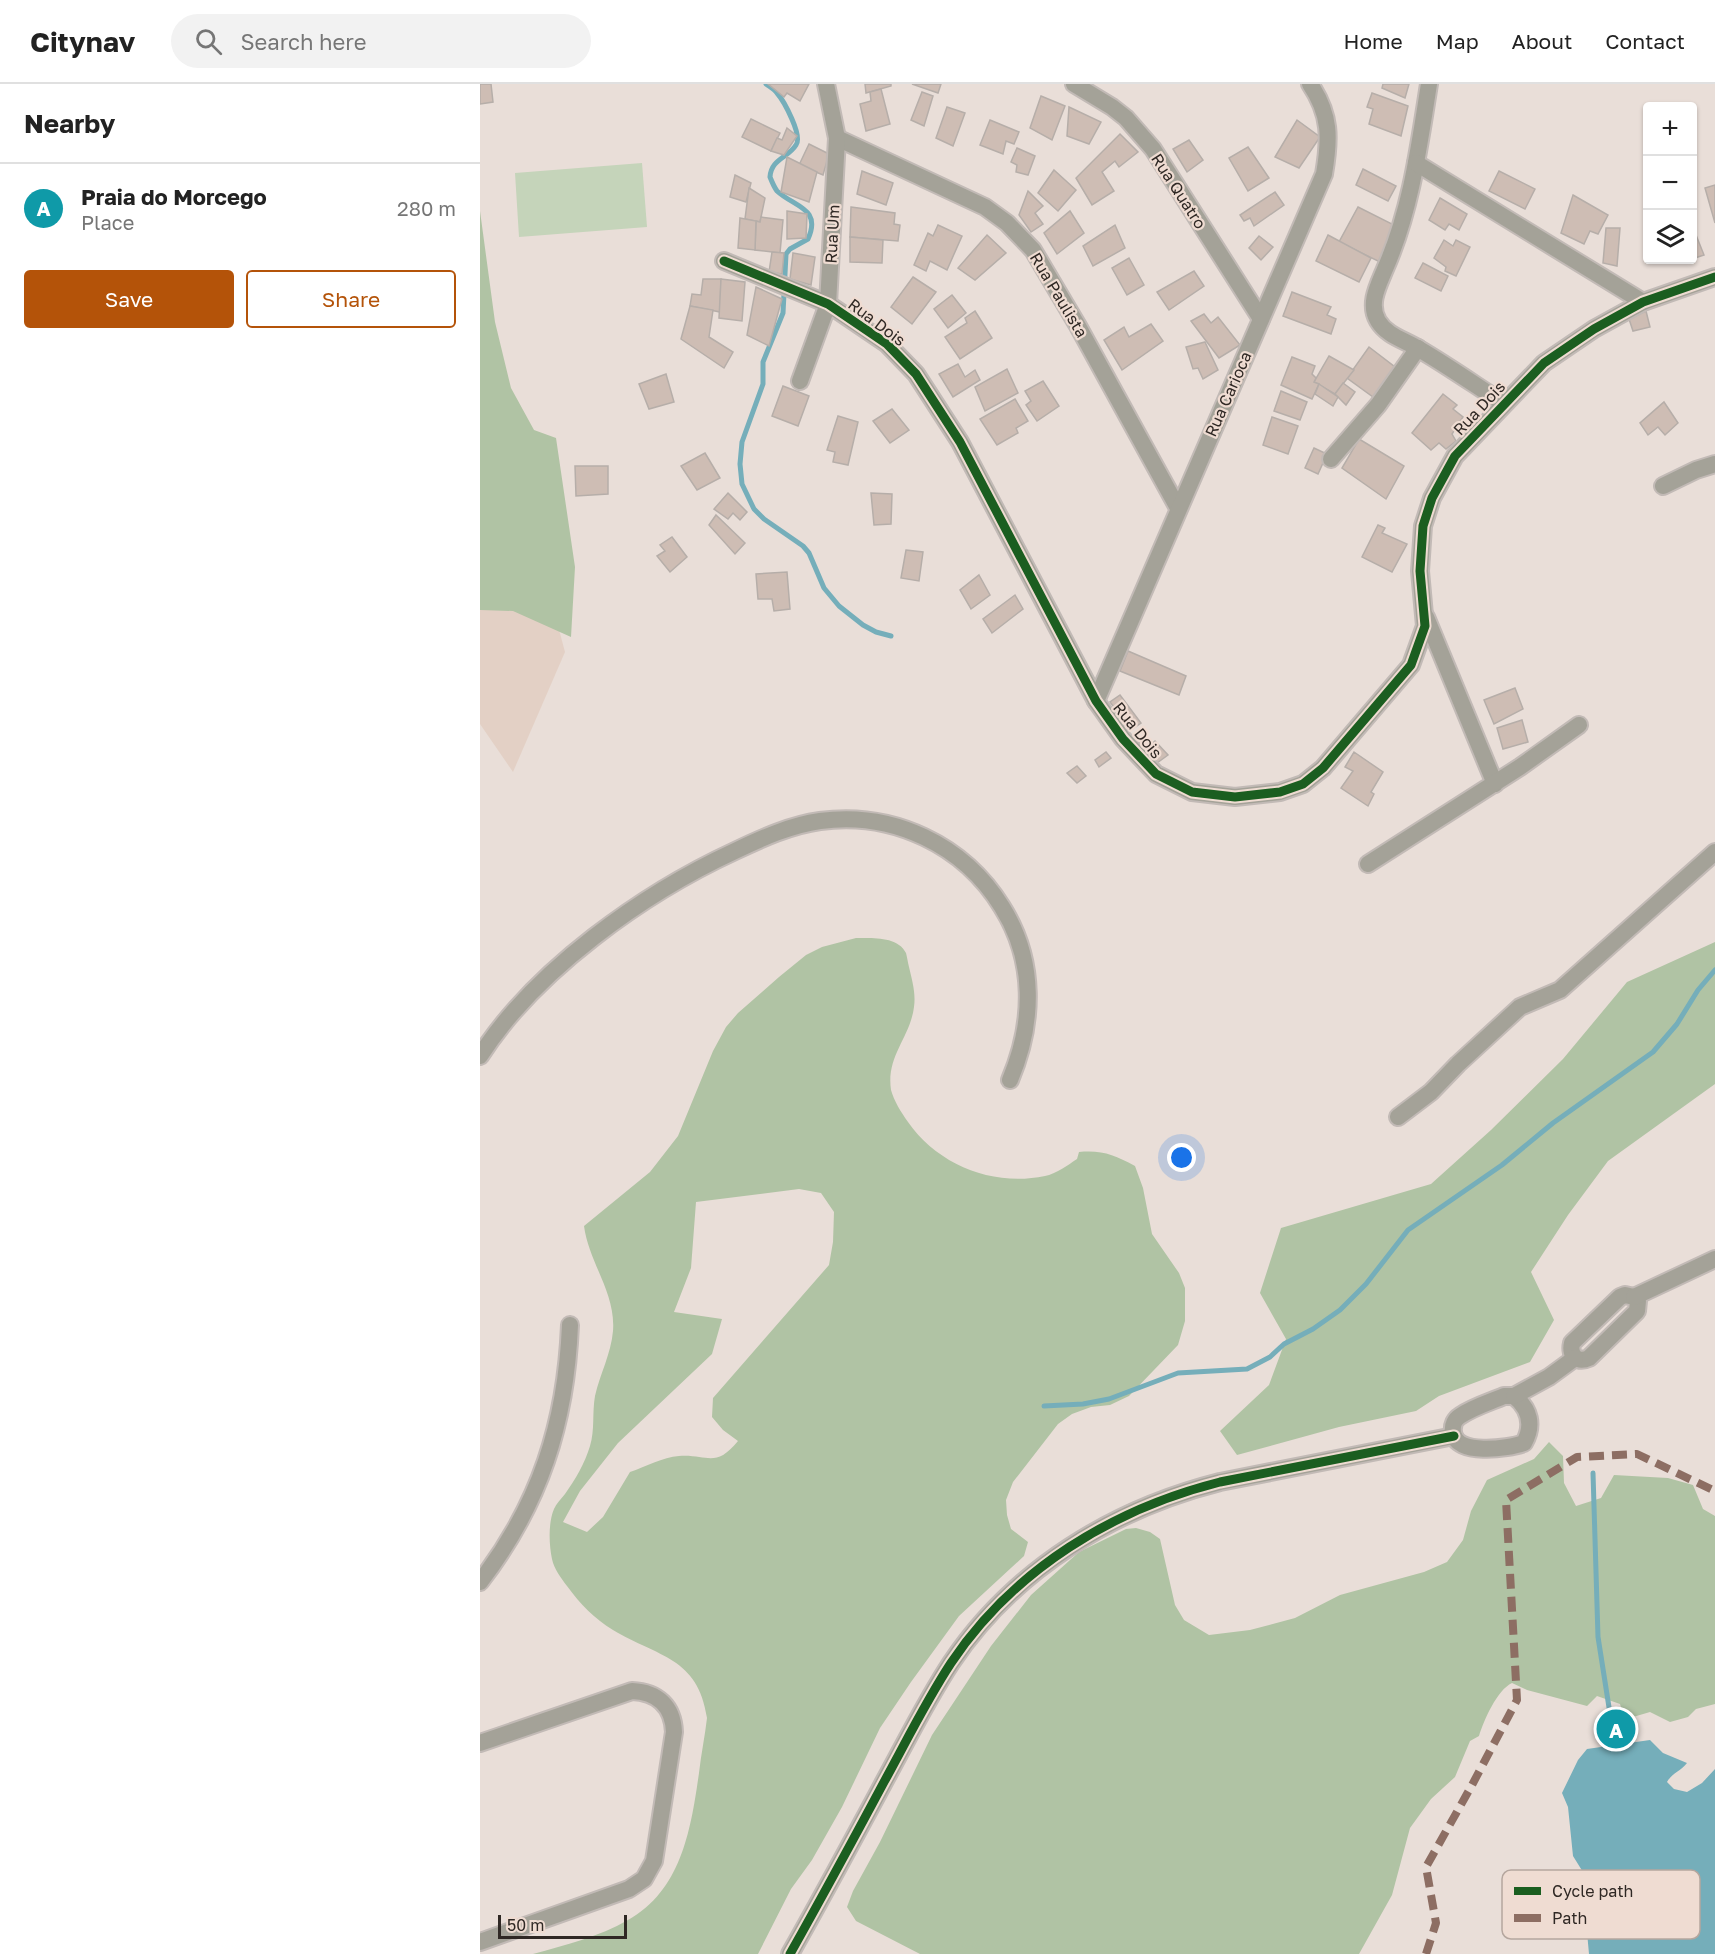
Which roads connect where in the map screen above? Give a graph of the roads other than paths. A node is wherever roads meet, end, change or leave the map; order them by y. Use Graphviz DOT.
graph roads {
  1 [pos="826,84"];
  2 [pos="1074,84"];
  3 [pos="1310,84"];
  4 [pos="1429,84"];
  5 [pos="837,138"];
  6 [pos="1416,163"];
  7 [pos="724,261"];
  8 [pos="1715,277"];
  9 [pos="1643,302"];
  10 [pos="828,304"];
  11 [pos="1261,319"];
  12 [pos="1418,348"];
  13 [pos="800,381"];
  14 [pos="1503,403"];
  15 [pos="1331,459"];
  16 [pos="1715,464"];
  17 [pos="1663,486"];
  18 [pos="1178,508"];
  19 [pos="1423,610"];
  20 [pos="1096,701"];
  21 [pos="1579,725"];
  22 [pos="1495,784"];
  23 [pos="1715,852"];
  24 [pos="1368,864"];
  25 [pos="480,1056"];
  26 [pos="1010,1080"];
  27 [pos="1398,1117"];
  28 [pos="1715,1259"];
  29 [pos="570,1325"];
  30 [pos="1514,1396"];
  31 [pos="1454,1436"];
  32 [pos="480,1582"];
  33 [pos="480,1743"];
  34 [pos="480,1942"];
  35 [pos="790,1954"];
  1 -- 5 [label="street, Rua Um"];
  2 -- 11 [label="street, Rua Quatro"];
  3 -- 11 [label="street, Rua Carioca"];
  4 -- 6 [label="street"];
  5 -- 10 [label="street, Rua Um"];
  5 -- 18 [label="street, Rua Paulista"];
  6 -- 9 [label="street"];
  6 -- 12 [label="street"];
  7 -- 10 [label="street, Rua Dois"];
  8 -- 9 [label="street, Rua Dois"];
  9 -- 14 [label="street, Rua Dois"];
  10 -- 13 [label="street, Rua Um"];
  10 -- 20 [label="street, Rua Dois"];
  11 -- 18 [label="street, Rua Carioca"];
  12 -- 14 [label="street"];
  12 -- 15 [label="street"];
  14 -- 19 [label="street, Rua Dois"];
  16 -- 17 [label="street"];
  18 -- 20 [label="street, Rua Carioca"];
  19 -- 20 [label="street, Rua Dois"];
  19 -- 22 [label="street"];
  21 -- 22 [label="street"];
  22 -- 24 [label="street"];
  23 -- 27 [label="street"];
  25 -- 26 [label="street"];
  28 -- 30 [label="street"];
  29 -- 32 [label="street"];
  30 -- 31 [label="street"];
  30 -- 31 [label="street"];
  31 -- 35 [label="street"];
  33 -- 34 [label="street"];
}
